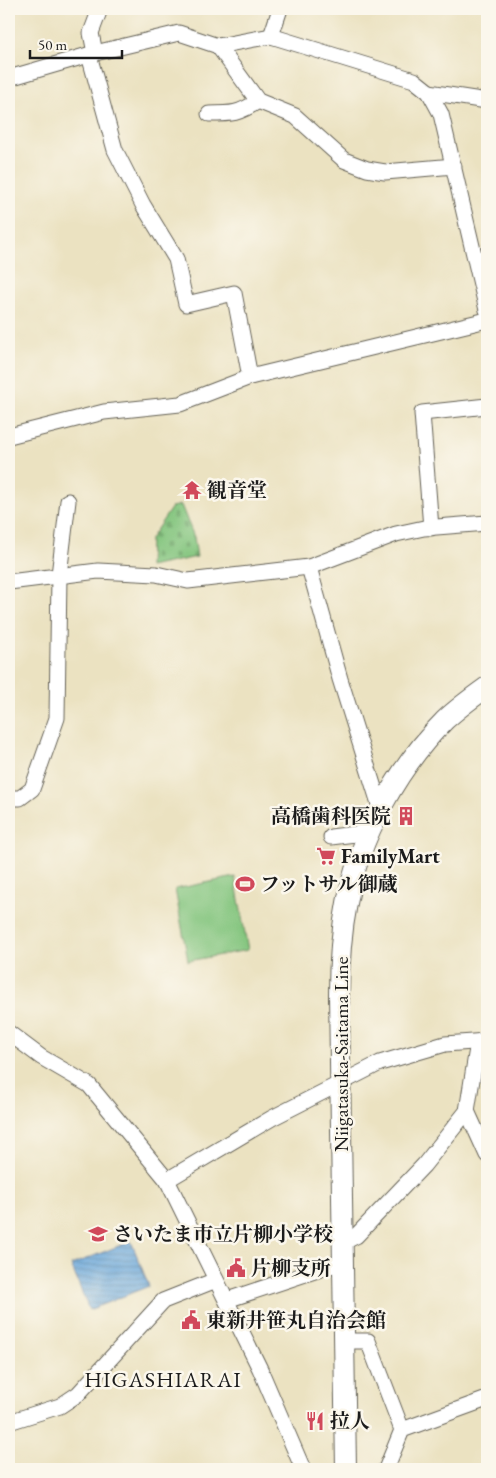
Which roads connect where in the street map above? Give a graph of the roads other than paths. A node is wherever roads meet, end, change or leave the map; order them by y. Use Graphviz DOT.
graph roads {
  1 [pos="100,9"];
  2 [pos="280,9"];
  3 [pos="271,36"];
  4 [pos="218,46"];
  5 [pos="92,54"];
  6 [pos="9,78"];
  7 [pos="429,92"];
  8 [pos="258,101"];
  9 [pos="487,101"];
  10 [pos="209,114"];
  11 [pos="454,166"];
  12 [pos="487,310"];
  13 [pos="487,320"];
  14 [pos="250,377"];
  15 [pos="487,406"];
  16 [pos="9,436"];
  17 [pos="68,501"];
  18 [pos="487,523"];
  19 [pos="431,528"];
  20 [pos="309,567"];
  21 [pos="59,575"];
  22 [pos="9,582"];
  23 [pos="487,687"];
  24 [pos="9,798"];
  25 [pos="381,810"];
  26 [pos="370,832"];
  27 [pos="331,837"];
  28 [pos="9,1033"];
  29 [pos="483,1041"];
  30 [pos="340,1083"];
  31 [pos="467,1111"];
  32 [pos="487,1155"];
  33 [pos="167,1180"];
  34 [pos="342,1253"];
  35 [pos="216,1280"];
  36 [pos="227,1300"];
  37 [pos="345,1341"];
  38 [pos="487,1400"];
  39 [pos="9,1422"];
  40 [pos="402,1430"];
  41 [pos="303,1469"];
  42 [pos="346,1469"];
  43 [pos="386,1469"];
  1 -- 5 [label="street"];
  2 -- 3 [label="street"];
  3 -- 4 [label="street"];
  3 -- 7 [label="street"];
  4 -- 5 [label="street"];
  4 -- 8 [label="street"];
  5 -- 6 [label="street"];
  5 -- 14 [label="street"];
  7 -- 9 [label="street"];
  7 -- 11 [label="street"];
  8 -- 10 [label="street"];
  8 -- 11 [label="street"];
  11 -- 12 [label="street"];
  13 -- 14 [label="street"];
  14 -- 16 [label="street"];
  15 -- 19 [label="street"];
  17 -- 21 [label="street"];
  18 -- 19 [label="street"];
  19 -- 20 [label="street"];
  20 -- 21 [label="street"];
  20 -- 25 [label="street"];
  21 -- 22 [label="street"];
  21 -- 24 [label="street"];
  23 -- 25 [label="main road, Niigatasuka-Saitama Line"];
  25 -- 26 [label="main road, Niigatasuka-Saitama Line"];
  26 -- 27 [label="street"];
  26 -- 30 [label="main road, Niigatasuka-Saitama Line"];
  28 -- 33 [label="street"];
  29 -- 30 [label="street"];
  29 -- 31 [label="street"];
  30 -- 33 [label="street"];
  30 -- 34 [label="main road, Niigatasuka-Saitama Line"];
  31 -- 32 [label="street"];
  31 -- 34 [label="street"];
  33 -- 35 [label="street"];
  34 -- 36 [label="street"];
  34 -- 37 [label="main road, Niigatasuka-Saitama Line"];
  35 -- 36 [label="street"];
  35 -- 39 [label="street"];
  36 -- 41 [label="street"];
  37 -- 40 [label="street"];
  37 -- 42 [label="main road, Niigatasuka-Saitama Line"];
  38 -- 40 [label="street"];
  40 -- 43 [label="street"];
}
